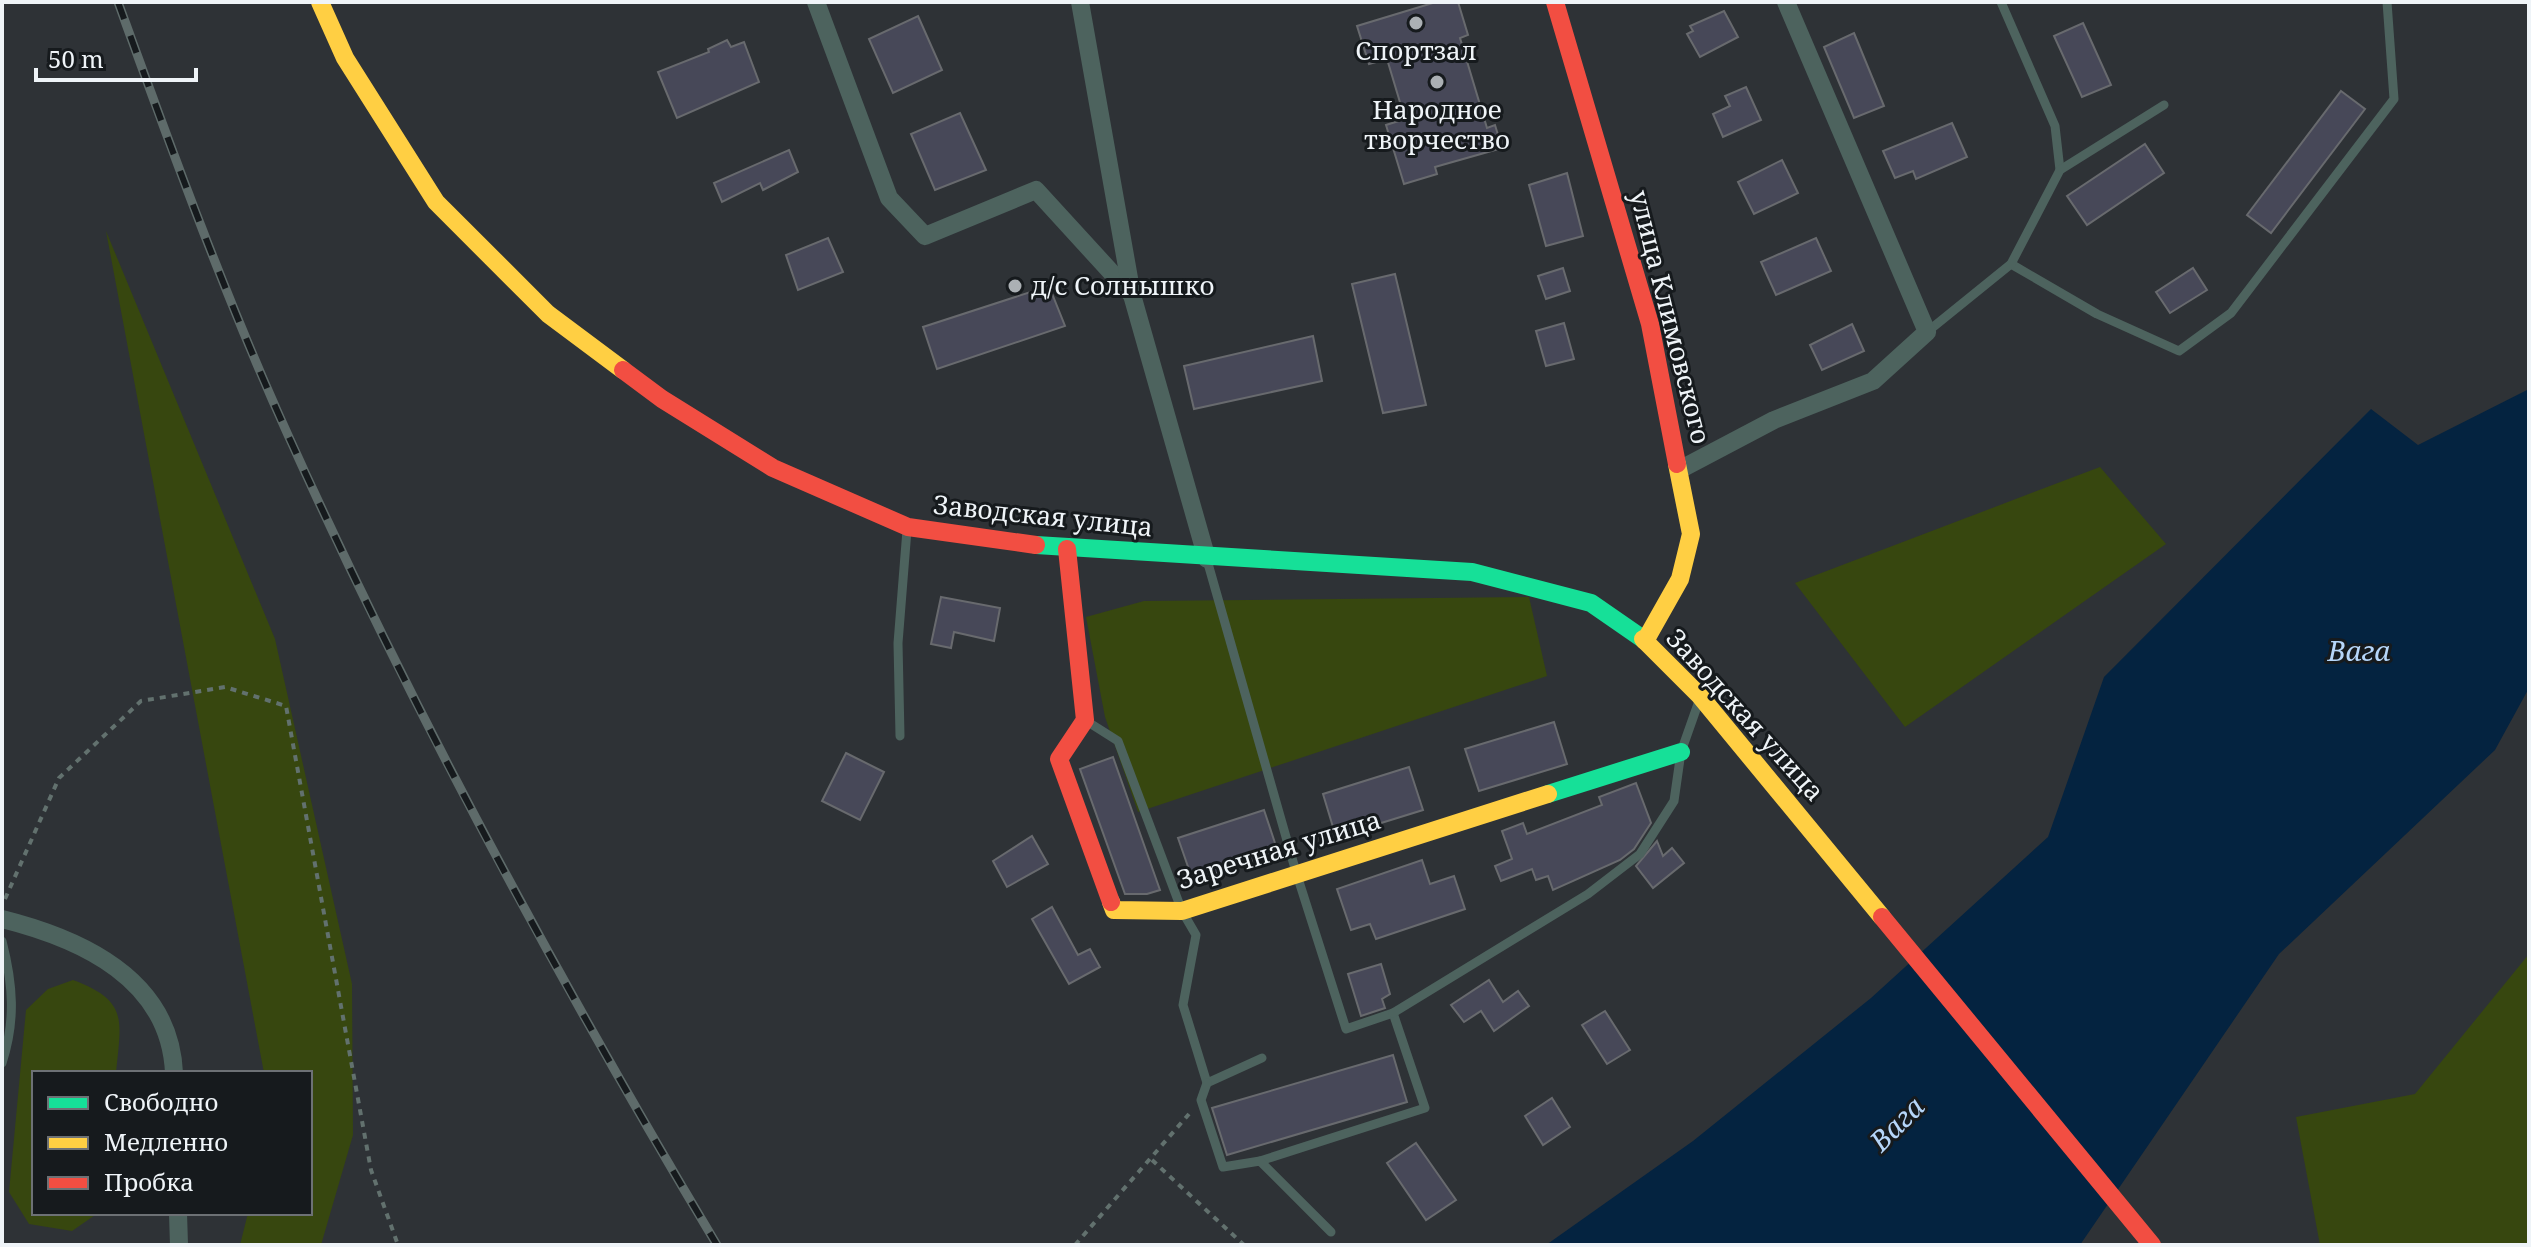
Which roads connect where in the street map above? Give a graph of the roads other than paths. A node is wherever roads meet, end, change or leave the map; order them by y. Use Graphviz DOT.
graph roads {
  1 [pos="320,2"];
  2 [pos="816,2"];
  3 [pos="1080,2"];
  4 [pos="1555,2"];
  5 [pos="1786,2"];
  6 [pos="2001,2"];
  7 [pos="2387,2"];
  8 [pos="2164,105"];
  9 [pos="2060,170"];
  10 [pos="2011,264"];
  11 [pos="1132,295"];
  12 [pos="1927,332"];
  13 [pos="1681,469"];
  14 [pos="908,527"];
  15 [pos="1067,549"];
  16 [pos="1207,559"];
  17 [pos="1645,641"];
  18 [pos="1700,696"];
  19 [pos="1085,720"];
  20 [pos="900,736"];
  21 [pos="1681,752"];
  22 [pos="1296,872"];
  23 [pos="1182,911"];
  24 [pos="2,919"];
  25 [pos="2,941"];
  26 [pos="1393,1013"];
  27 [pos="1262,1058"];
  28 [pos="2,1063"];
  29 [pos="174,1071"];
  30 [pos="1207,1083"];
  31 [pos="1260,1161"];
  32 [pos="178,1215"];
  33 [pos="1331,1232"];
  34 [pos="179,1245"];
  35 [pos="2152,1245"];
  1 -- 14 [label="main road, Заводская улица"];
  2 -- 11 [label="street"];
  3 -- 11 [label="street"];
  4 -- 13 [label="main road, улица Климовского"];
  5 -- 12 [label="street"];
  6 -- 9 [label="lane"];
  7 -- 10 [label="lane"];
  8 -- 9 [label="lane"];
  9 -- 10 [label="lane"];
  10 -- 12 [label="lane"];
  11 -- 16 [label="street"];
  12 -- 13 [label="street"];
  13 -- 17 [label="main road, улица Климовского"];
  14 -- 15 [label="main road, Заводская улица"];
  14 -- 20 [label="lane"];
  15 -- 16 [label="main road, Заводская улица"];
  15 -- 19 [label="main road"];
  16 -- 17 [label="main road, Заводская улица"];
  16 -- 22 [label="lane"];
  17 -- 18 [label="main road, Заводская улица"];
  18 -- 21 [label="lane"];
  18 -- 35 [label="main road, Заводская улица"];
  19 -- 23 [label="lane"];
  19 -- 23 [label="main road, Заречная улица"];
  21 -- 22 [label="main road, Заречная улица"];
  21 -- 26 [label="lane"];
  22 -- 23 [label="main road, Заречная улица"];
  22 -- 26 [label="lane"];
  23 -- 30 [label="lane"];
  24 -- 29 [label="street"];
  25 -- 28 [label="lane"];
  26 -- 31 [label="lane"];
  27 -- 30 [label="lane"];
  30 -- 31 [label="lane"];
  31 -- 33 [label="lane"];
  32 -- 34 [label="street"];
}
